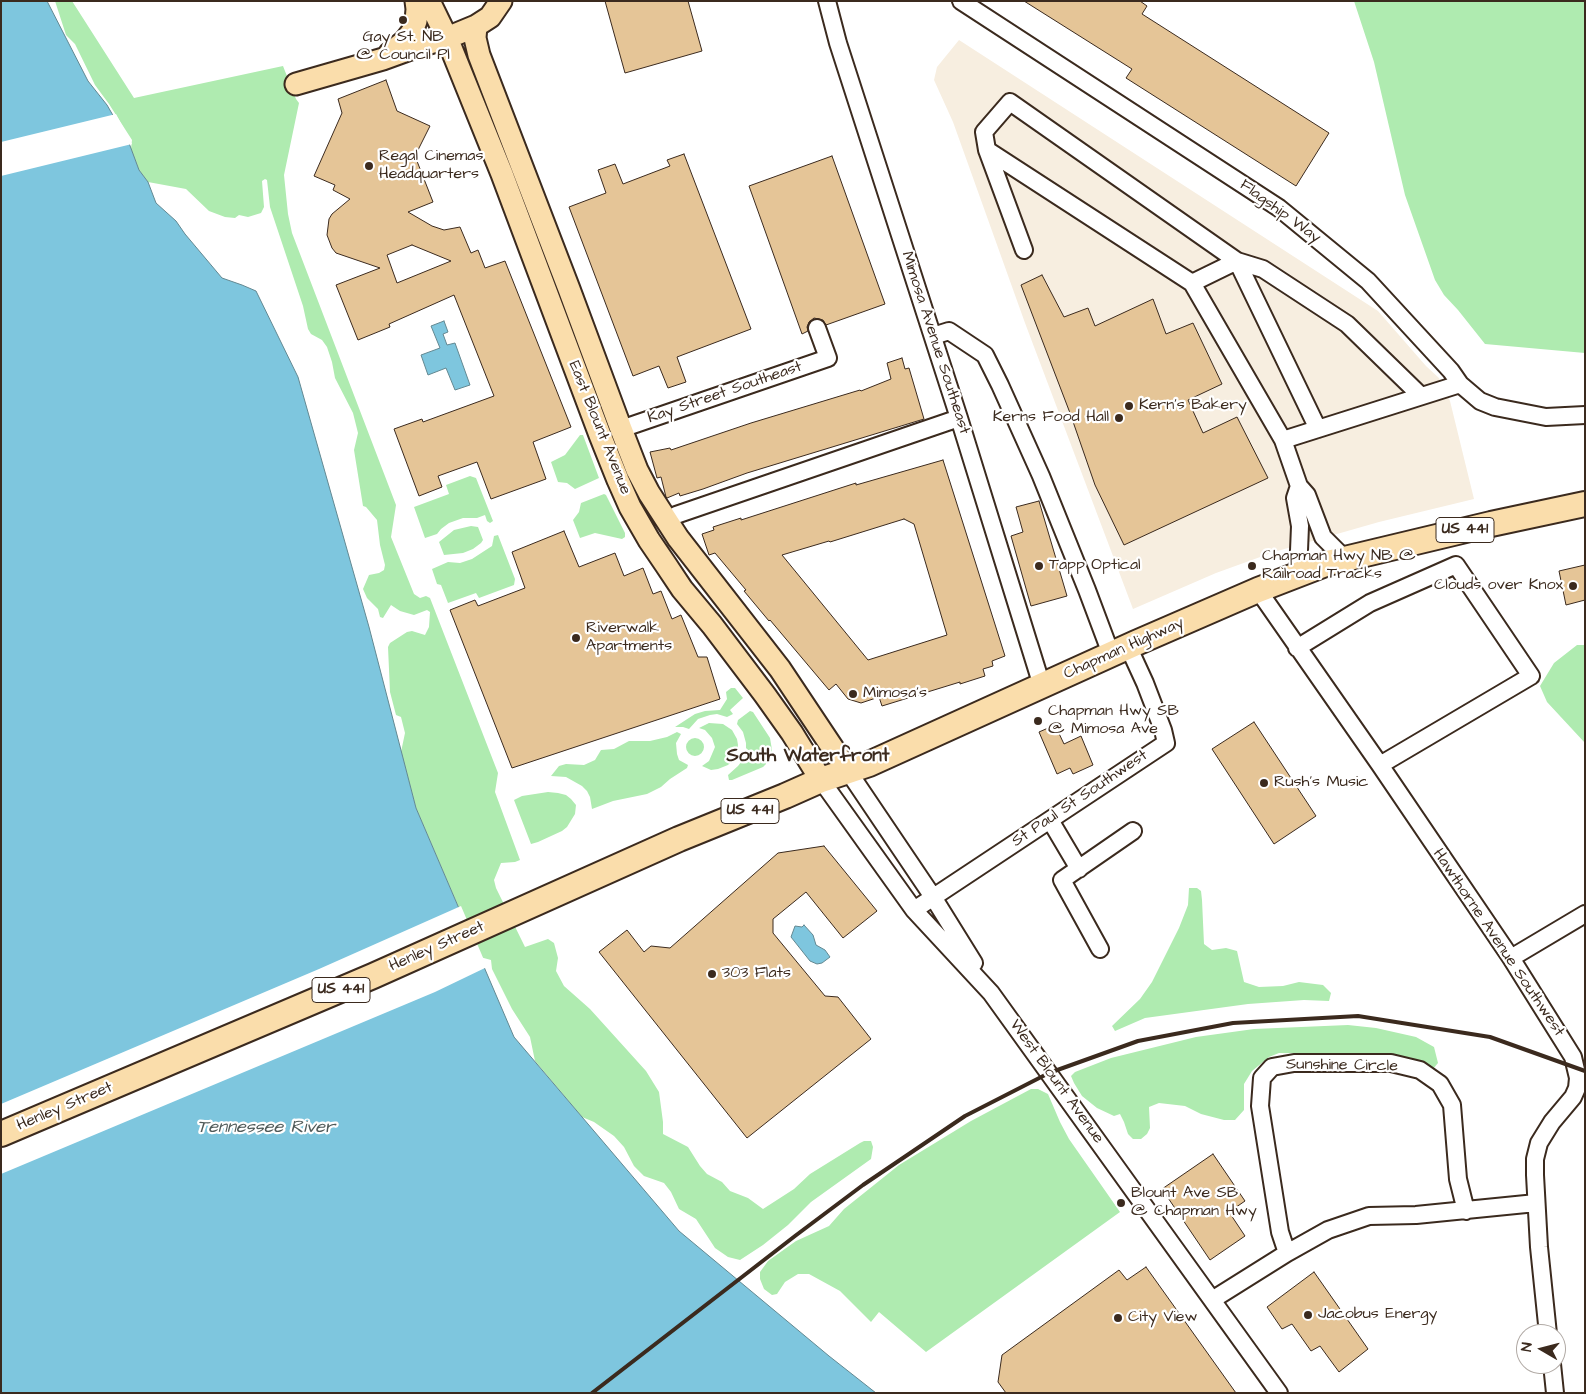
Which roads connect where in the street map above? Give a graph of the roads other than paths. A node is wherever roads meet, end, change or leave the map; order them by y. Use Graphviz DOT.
graph roads {
  1 [pos="416,1"];
  2 [pos="429,1"];
  3 [pos="501,1"];
  4 [pos="827,1"];
  5 [pos="960,1"];
  6 [pos="476,26"];
  7 [pos="447,38"];
  8 [pos="383,59"];
  9 [pos="296,84"];
  10 [pos="987,150"];
  11 [pos="522,166"];
  12 [pos="502,174"];
  13 [pos="1024,250"];
  14 [pos="1237,261"];
  15 [pos="1192,283"];
  16 [pos="817,328"];
  17 [pos="933,336"];
  18 [pos="1460,384"];
  19 [pos="1421,396"];
  20 [pos="1585,415"];
  21 [pos="959,418"];
  22 [pos="621,429"];
  23 [pos="1318,429"];
  24 [pos="600,435"];
  25 [pos="1283,440"];
  26 [pos="1299,486"];
  27 [pos="1585,504"];
  28 [pos="668,523"];
  29 [pos="649,540"];
  30 [pos="1345,559"];
  31 [pos="1298,574"];
  32 [pos="1258,590"];
  33 [pos="1297,648"];
  34 [pos="1120,650"];
  35 [pos="1042,686"];
  36 [pos="1380,765"];
  37 [pos="848,771"];
  38 [pos="820,780"];
  39 [pos="1050,820"];
  40 [pos="1133,831"];
  41 [pos="679,839"];
  42 [pos="1079,868"];
  43 [pos="933,897"];
  44 [pos="914,910"];
  45 [pos="1585,914"];
  46 [pos="1100,949"];
  47 [pos="1511,958"];
  48 [pos="992,993"];
  49 [pos="1579,1054"];
  50 [pos="1579,1101"];
  51 [pos="1,1134"];
  52 [pos="1536,1203"];
  53 [pos="1466,1211"];
  54 [pos="1287,1253"];
  55 [pos="1212,1300"];
  56 [pos="1547,1324"];
  57 [pos="1553,1374"];
  58 [pos="1279,1393"];
  59 [pos="1555,1393"];
  1 -- 8 [label="main road"];
  2 -- 7 [label="main road, East Blount Avenue"];
  3 -- 6 [label="main road"];
  4 -- 17 [label="street, Mimosa Avenue Southeast"];
  5 -- 18 [label="street, Flagship Way"];
  6 -- 7 [label="main road"];
  6 -- 11 [label="main road"];
  7 -- 8 [label="main road"];
  7 -- 12 [label="main road, East Blount Avenue"];
  8 -- 9 [label="main road"];
  10 -- 13 [label="street"];
  10 -- 14 [label="street"];
  10 -- 15 [label="street"];
  11 -- 12 [label="main road"];
  11 -- 22 [label="main road"];
  12 -- 24 [label="main road, East Blount Avenue"];
  14 -- 15 [label="street"];
  14 -- 19 [label="street"];
  14 -- 23 [label="street"];
  15 -- 25 [label="street"];
  16 -- 22 [label="street, Kay Street Southeast"];
  17 -- 21 [label="street, Mimosa Avenue Southeast"];
  17 -- 34 [label="street"];
  18 -- 19 [label="street"];
  18 -- 20 [label="street, Flagship Way"];
  19 -- 23 [label="street"];
  21 -- 28 [label="street"];
  21 -- 35 [label="street, Mimosa Avenue Southeast"];
  22 -- 24 [label="main road"];
  22 -- 28 [label="main road"];
  23 -- 25 [label="street"];
  24 -- 29 [label="main road, East Blount Avenue"];
  25 -- 26 [label="street"];
  26 -- 30 [label="street"];
  26 -- 31 [label="street"];
  27 -- 30 [label="highway, Chapman Highway / US 441"];
  28 -- 29 [label="main road"];
  28 -- 37 [label="main road"];
  29 -- 38 [label="main road, East Blount Avenue"];
  30 -- 31 [label="highway, Chapman Highway / US 441"];
  31 -- 32 [label="highway, Chapman Highway / US 441"];
  32 -- 33 [label="street, Hawthorne Avenue Southwest"];
  32 -- 34 [label="highway, Chapman Highway / US 441"];
  33 -- 36 [label="street, Hawthorne Avenue Southwest"];
  33 -- 36 [label="street"];
  34 -- 35 [label="highway, Chapman Highway / US 441"];
  34 -- 39 [label="street, St Paul St Southwest"];
  35 -- 37 [label="highway, Chapman Highway / US 441"];
  36 -- 47 [label="street, Hawthorne Avenue Southwest"];
  37 -- 38 [label="highway, Chapman Highway / US 441"];
  37 -- 43 [label="street"];
  38 -- 41 [label="highway, Chapman Highway / US 441"];
  38 -- 44 [label="street, West Blount Avenue"];
  39 -- 42 [label="street"];
  39 -- 43 [label="street, St Paul St Southwest"];
  40 -- 42 [label="street"];
  41 -- 51 [label="highway, Henley Street / US 441"];
  42 -- 46 [label="street"];
  43 -- 44 [label="street, St Paul St Southwest"];
  43 -- 48 [label="street"];
  44 -- 48 [label="street, West Blount Avenue"];
  45 -- 47 [label="street"];
  47 -- 49 [label="street, Hawthorne Avenue Southwest"];
  48 -- 55 [label="street, West Blount Avenue"];
  49 -- 50 [label="street, Hawthorne Avenue Southwest"];
  50 -- 52 [label="street, Hawthorne Avenue Southwest"];
  52 -- 53 [label="street"];
  52 -- 56 [label="street, Hawthorne Avenue Southwest"];
  53 -- 54 [label="street"];
  53 -- 54 [label="street, Sunshine Circle"];
  54 -- 55 [label="street"];
  55 -- 58 [label="street, West Blount Avenue"];
  57 -- 59 [label="street"];
}
